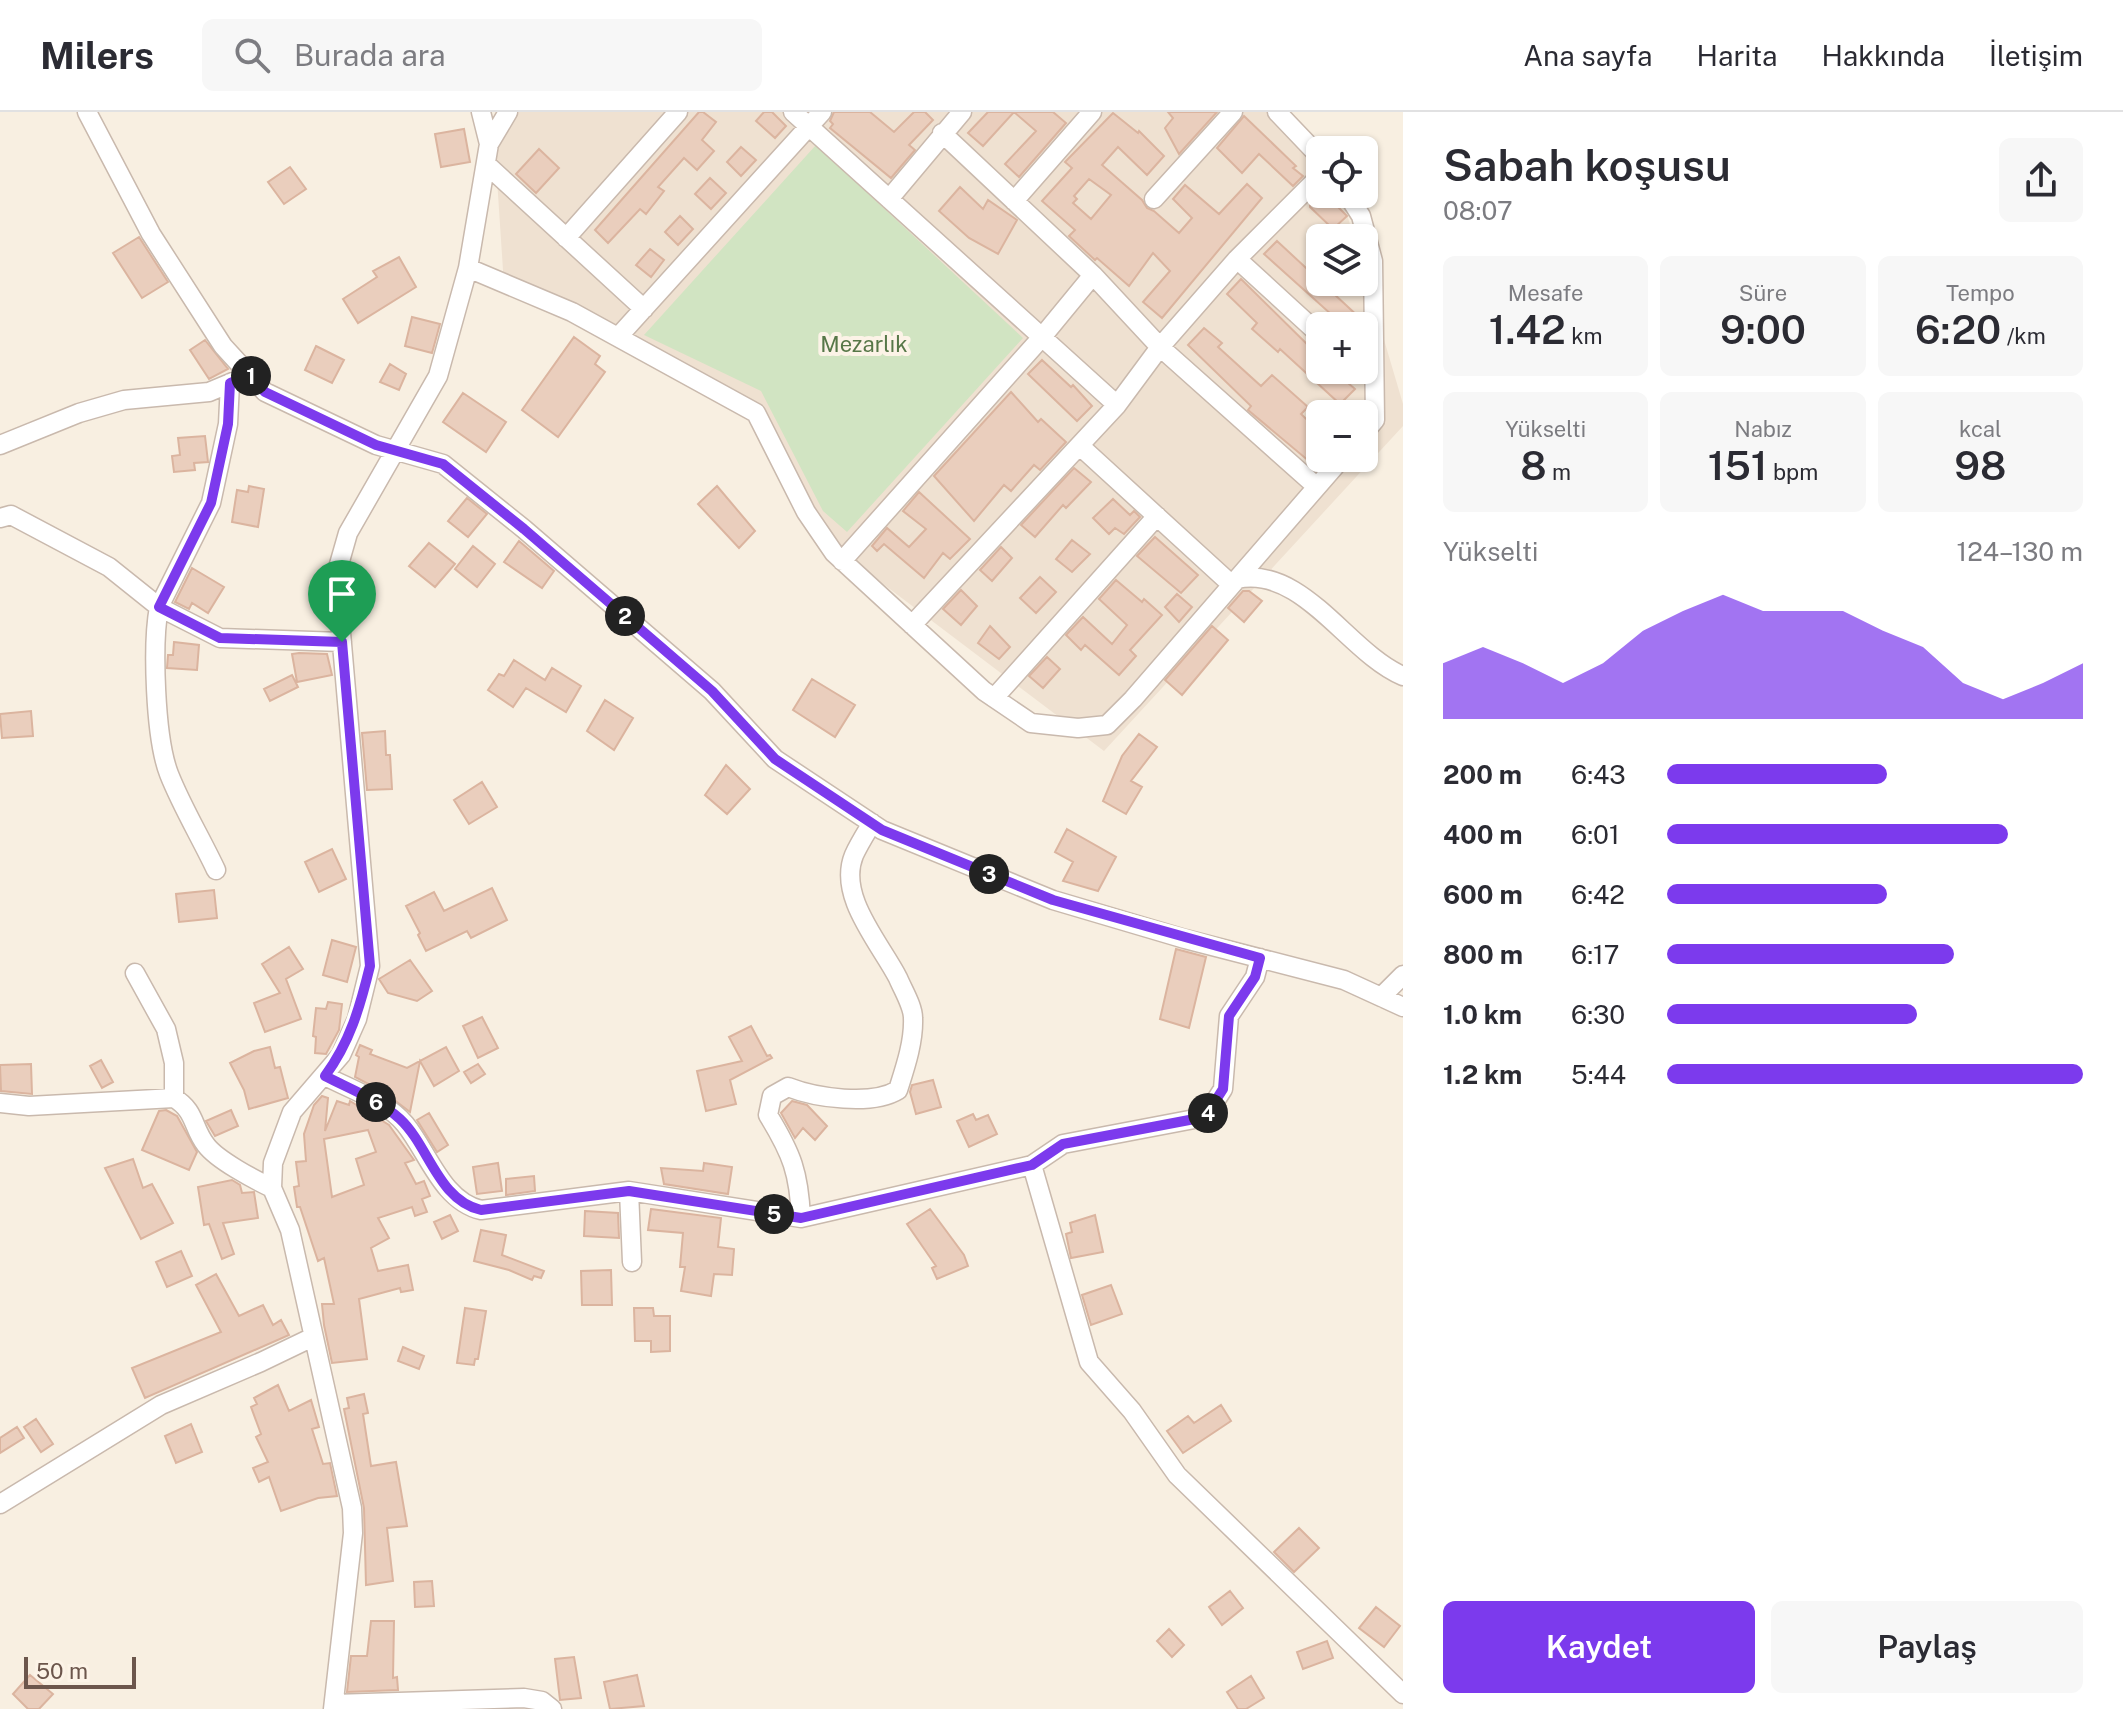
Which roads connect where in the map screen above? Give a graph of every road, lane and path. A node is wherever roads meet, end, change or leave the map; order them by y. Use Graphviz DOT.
graph roads {
  1 [pos="87,112"];
  2 [pos="481,112"];
  3 [pos="508,112"];
  4 [pos="678,112"];
  5 [pos="793,112"];
  6 [pos="822,112"];
  7 [pos="962,112"];
  8 [pos="1092,112"];
  9 [pos="1233,112"];
  10 [pos="1277,112"];
  11 [pos="809,127"];
  12 [pos="942,133"];
  13 [pos="1306,142"];
  14 [pos="489,144"];
  15 [pos="486,164"];
  16 [pos="1306,190"];
  17 [pos="889,199"];
  18 [pos="1154,199"];
  19 [pos="1014,201"];
  20 [pos="1356,208"];
  21 [pos="566,238"];
  22 [pos="1237,259"];
  23 [pos="468,268"];
  24 [pos="1093,275"];
  25 [pos="644,309"];
  26 [pos="1373,312"];
  27 [pos="1306,322"];
  28 [pos="618,337"];
  29 [pos="1042,337"];
  30 [pos="1160,347"];
  31 [pos="249,375"];
  32 [pos="230,383"];
  33 [pos="1373,384"];
  34 [pos="1374,400"];
  35 [pos="1117,405"];
  36 [pos="0,445"];
  37 [pos="1080,446"];
  38 [pos="394,450"];
  39 [pos="1330,472"];
  40 [pos="1317,487"];
  41 [pos="1157,516"];
  42 [pos="0,518"];
  43 [pos="842,561"];
  44 [pos="1235,582"];
  45 [pos="159,607"];
  46 [pos="912,625"];
  47 [pos="342,642"];
  48 [pos="1403,676"];
  49 [pos="994,698"];
  50 [pos="872,823"];
  51 [pos="216,870"];
  52 [pos="1260,958"];
  53 [pos="135,973"];
  54 [pos="1403,975"];
  55 [pos="1381,997"];
  56 [pos="1403,1007"];
  57 [pos="325,1076"];
  58 [pos="174,1098"];
  59 [pos="0,1103"];
  60 [pos="1032,1165"];
  61 [pos="272,1188"];
  62 [pos="629,1191"];
  63 [pos="801,1218"];
  64 [pos="632,1262"];
  65 [pos="313,1337"];
  66 [pos="3,1496"];
  67 [pos="1403,1694"];
  68 [pos="334,1706"];
  69 [pos="552,1709"];
  1 -- 31 [label="street"];
  2 -- 14 [label="street"];
  3 -- 14 [label="street"];
  4 -- 21 [label="street"];
  5 -- 11 [label="street"];
  6 -- 11 [label="street"];
  7 -- 12 [label="street"];
  8 -- 19 [label="street"];
  9 -- 18 [label="street"];
  10 -- 13 [label="street"];
  11 -- 17 [label="street"];
  11 -- 25 [label="street"];
  12 -- 17 [label="street"];
  12 -- 19 [label="street"];
  14 -- 15 [label="street"];
  15 -- 21 [label="street"];
  15 -- 23 [label="street"];
  16 -- 22 [label="street"];
  17 -- 29 [label="street"];
  19 -- 24 [label="street"];
  20 -- 26 [label="street"];
  21 -- 25 [label="street"];
  22 -- 27 [label="street"];
  22 -- 30 [label="street"];
  23 -- 28 [label="street"];
  23 -- 38 [label="street"];
  24 -- 29 [label="street"];
  24 -- 30 [label="street"];
  25 -- 28 [label="street"];
  28 -- 43 [label="street"];
  29 -- 35 [label="street"];
  29 -- 43 [label="street"];
  30 -- 35 [label="street"];
  30 -- 40 [label="street"];
  31 -- 32 [label="street"];
  31 -- 38 [label="street"];
  32 -- 36 [label="street"];
  32 -- 45 [label="street"];
  33 -- 34 [label="street"];
  35 -- 37 [label="street"];
  37 -- 41 [label="street"];
  37 -- 46 [label="street"];
  38 -- 47 [label="street"];
  38 -- 50 [label="street"];
  39 -- 40 [label="street"];
  40 -- 44 [label="street"];
  41 -- 44 [label="street"];
  41 -- 49 [label="street"];
  42 -- 45 [label="street"];
  43 -- 46 [label="street"];
  44 -- 48 [label="street"];
  44 -- 49 [label="street"];
  45 -- 47 [label="street"];
  45 -- 51 [label="street"];
  46 -- 49 [label="street"];
  47 -- 57 [label="street"];
  50 -- 52 [label="street"];
  50 -- 63 [label="street"];
  52 -- 55 [label="street"];
  52 -- 60 [label="street"];
  53 -- 58 [label="street"];
  54 -- 55 [label="street"];
  55 -- 56 [label="street"];
  57 -- 61 [label="street"];
  57 -- 62 [label="street"];
  58 -- 59 [label="street"];
  58 -- 61 [label="street"];
  60 -- 63 [label="street"];
  60 -- 67 [label="street"];
  61 -- 65 [label="street"];
  62 -- 63 [label="street"];
  62 -- 64 [label="street"];
  65 -- 66 [label="street"];
  65 -- 68 [label="street"];
  68 -- 69 [label="street"];
}
